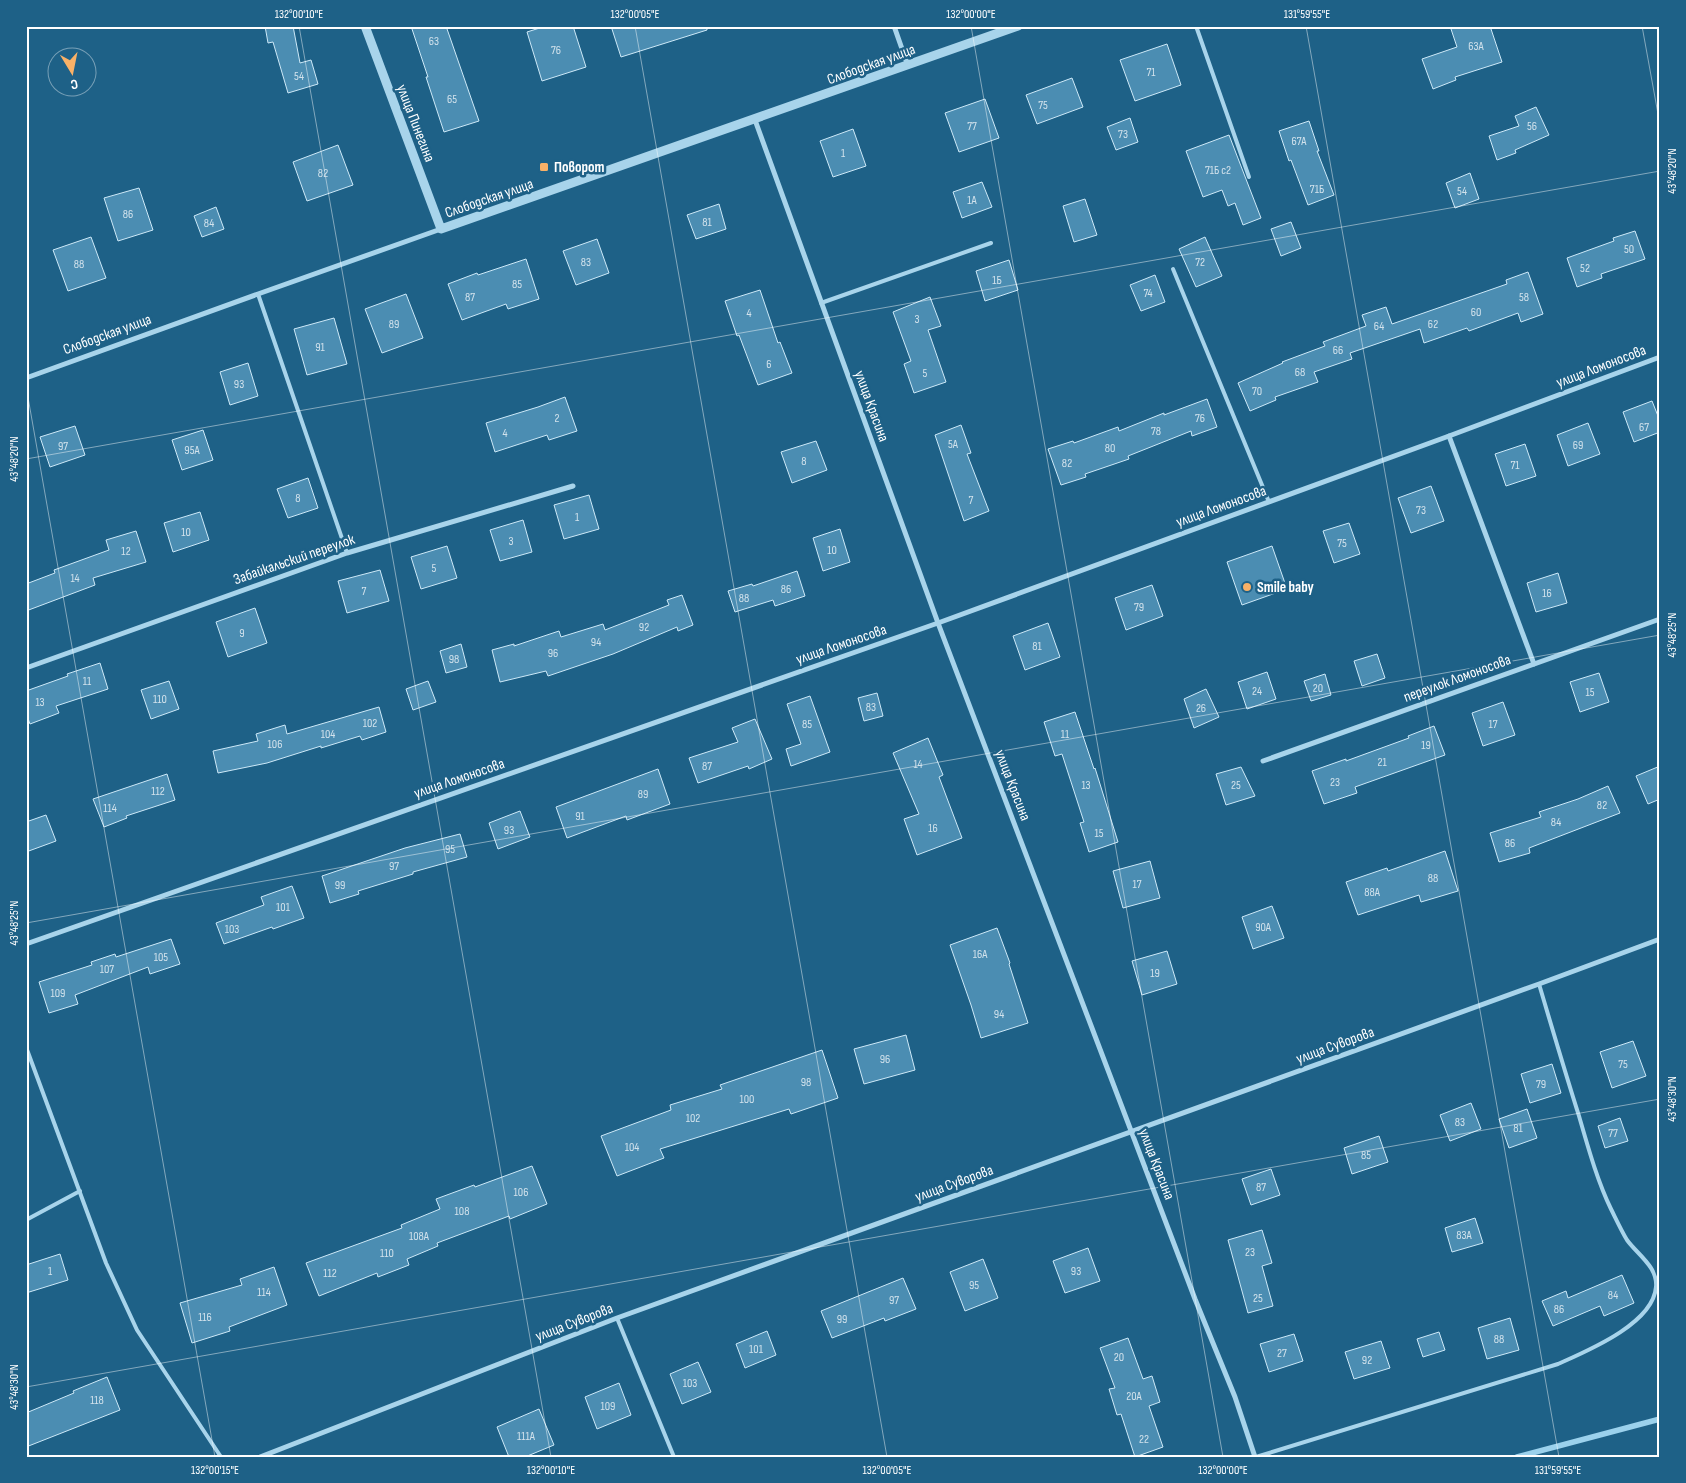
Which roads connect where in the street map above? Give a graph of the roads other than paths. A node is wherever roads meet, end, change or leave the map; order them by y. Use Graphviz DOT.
graph roads {
  1 [pos="365,26"];
  2 [pos="894,26"];
  3 [pos="1018,26"];
  4 [pos="1196,26"];
  5 [pos="908,66"];
  6 [pos="755,120"];
  7 [pos="1249,177"];
  8 [pos="441,229"];
  9 [pos="990,242"];
  10 [pos="1173,269"];
  11 [pos="258,294"];
  12 [pos="821,304"];
  13 [pos="1660,357"];
  14 [pos="26,378"];
  15 [pos="1449,436"];
  16 [pos="573,486"];
  17 [pos="1269,502"];
  18 [pos="347,553"];
  19 [pos="1660,619"];
  20 [pos="938,623"];
  21 [pos="1534,664"];
  22 [pos="26,668"];
  23 [pos="1263,761"];
  24 [pos="1660,939"];
  25 [pos="26,944"];
  26 [pos="1538,984"];
  27 [pos="26,1047"];
  28 [pos="1132,1132"];
  29 [pos="80,1191"];
  30 [pos="26,1220"];
  31 [pos="617,1318"];
  32 [pos="221,1457"];
  33 [pos="260,1457"];
  34 [pos="674,1457"];
  35 [pos="1255,1457"];
  1 -- 8 [label="street, улица Пинегина"];
  2 -- 5 [label="street"];
  3 -- 5 [label="street, Слободская улица"];
  4 -- 7 [label="lane"];
  5 -- 6 [label="street, Слободская улица"];
  6 -- 8 [label="street, Слободская улица"];
  6 -- 12 [label="street, улица Красина"];
  8 -- 11 [label="street, Слободская улица"];
  9 -- 12 [label="lane"];
  10 -- 17 [label="lane"];
  11 -- 14 [label="street, Слободская улица"];
  11 -- 18 [label="lane"];
  12 -- 20 [label="street, улица Красина"];
  13 -- 15 [label="street, улица Ломоносова"];
  15 -- 17 [label="street, улица Ломоносова"];
  15 -- 21 [label="street"];
  16 -- 18 [label="street, Забайкальский переулок"];
  17 -- 20 [label="street, улица Ломоносова"];
  18 -- 22 [label="street, Забайкальский переулок"];
  19 -- 21 [label="street, переулок Ломоносова"];
  20 -- 25 [label="street, улица Ломоносова"];
  20 -- 28 [label="street, улица Красина"];
  21 -- 23 [label="street, переулок Ломоносова"];
  24 -- 26 [label="street, улица Суворова"];
  26 -- 28 [label="street, улица Суворова"];
  26 -- 35 [label="lane"];
  27 -- 29 [label="lane"];
  28 -- 31 [label="street, улица Суворова"];
  28 -- 35 [label="street, улица Красина"];
  29 -- 30 [label="lane"];
  29 -- 32 [label="lane"];
  31 -- 33 [label="street, улица Суворова"];
  31 -- 34 [label="lane"];
}
